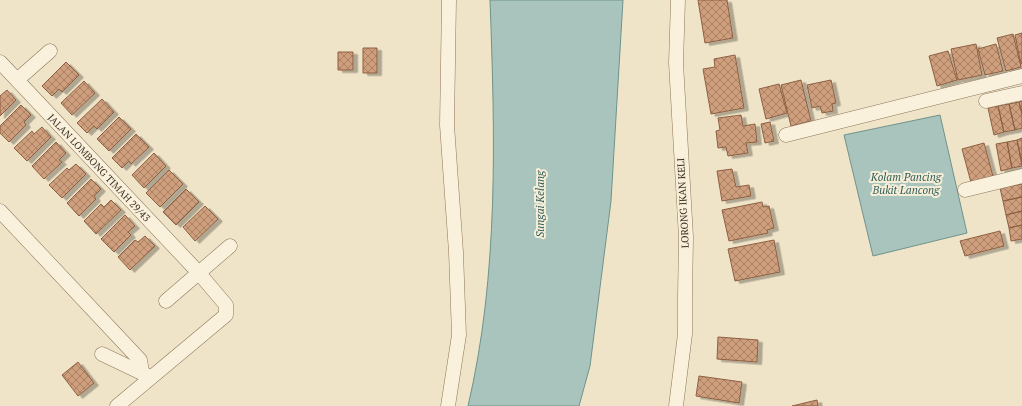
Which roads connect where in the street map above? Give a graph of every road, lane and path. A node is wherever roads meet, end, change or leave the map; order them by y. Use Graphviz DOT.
graph roads {
  1 [pos="449,0"];
  2 [pos="678,0"];
  3 [pos="50,51"];
  4 [pos="0,62"];
  5 [pos="1022,76"];
  6 [pos="17,80"];
  7 [pos="1022,93"];
  8 [pos="986,101"];
  9 [pos="786,135"];
  10 [pos="1022,176"];
  11 [pos="965,190"];
  12 [pos="0,211"];
  13 [pos="230,246"];
  14 [pos="198,272"];
  15 [pos="166,301"];
  16 [pos="102,354"];
  17 [pos="146,375"];
  18 [pos="117,406"];
  19 [pos="448,406"];
  20 [pos="676,406"];
  1 -- 19 [label="street"];
  2 -- 20 [label="street, LORONG IKAN KELI"];
  3 -- 6 [label="street"];
  4 -- 6 [label="street, JALAN LOMBONG TIMAH 29/43"];
  5 -- 9 [label="street"];
  6 -- 14 [label="street, JALAN LOMBONG TIMAH 29/43"];
  7 -- 8 [label="street"];
  10 -- 11 [label="street"];
  12 -- 17 [label="street"];
  13 -- 14 [label="street"];
  14 -- 15 [label="street"];
  14 -- 17 [label="street, JALAN LOMBONG TIMAH 29/43"];
  16 -- 17 [label="street"];
  17 -- 18 [label="street"];
}
